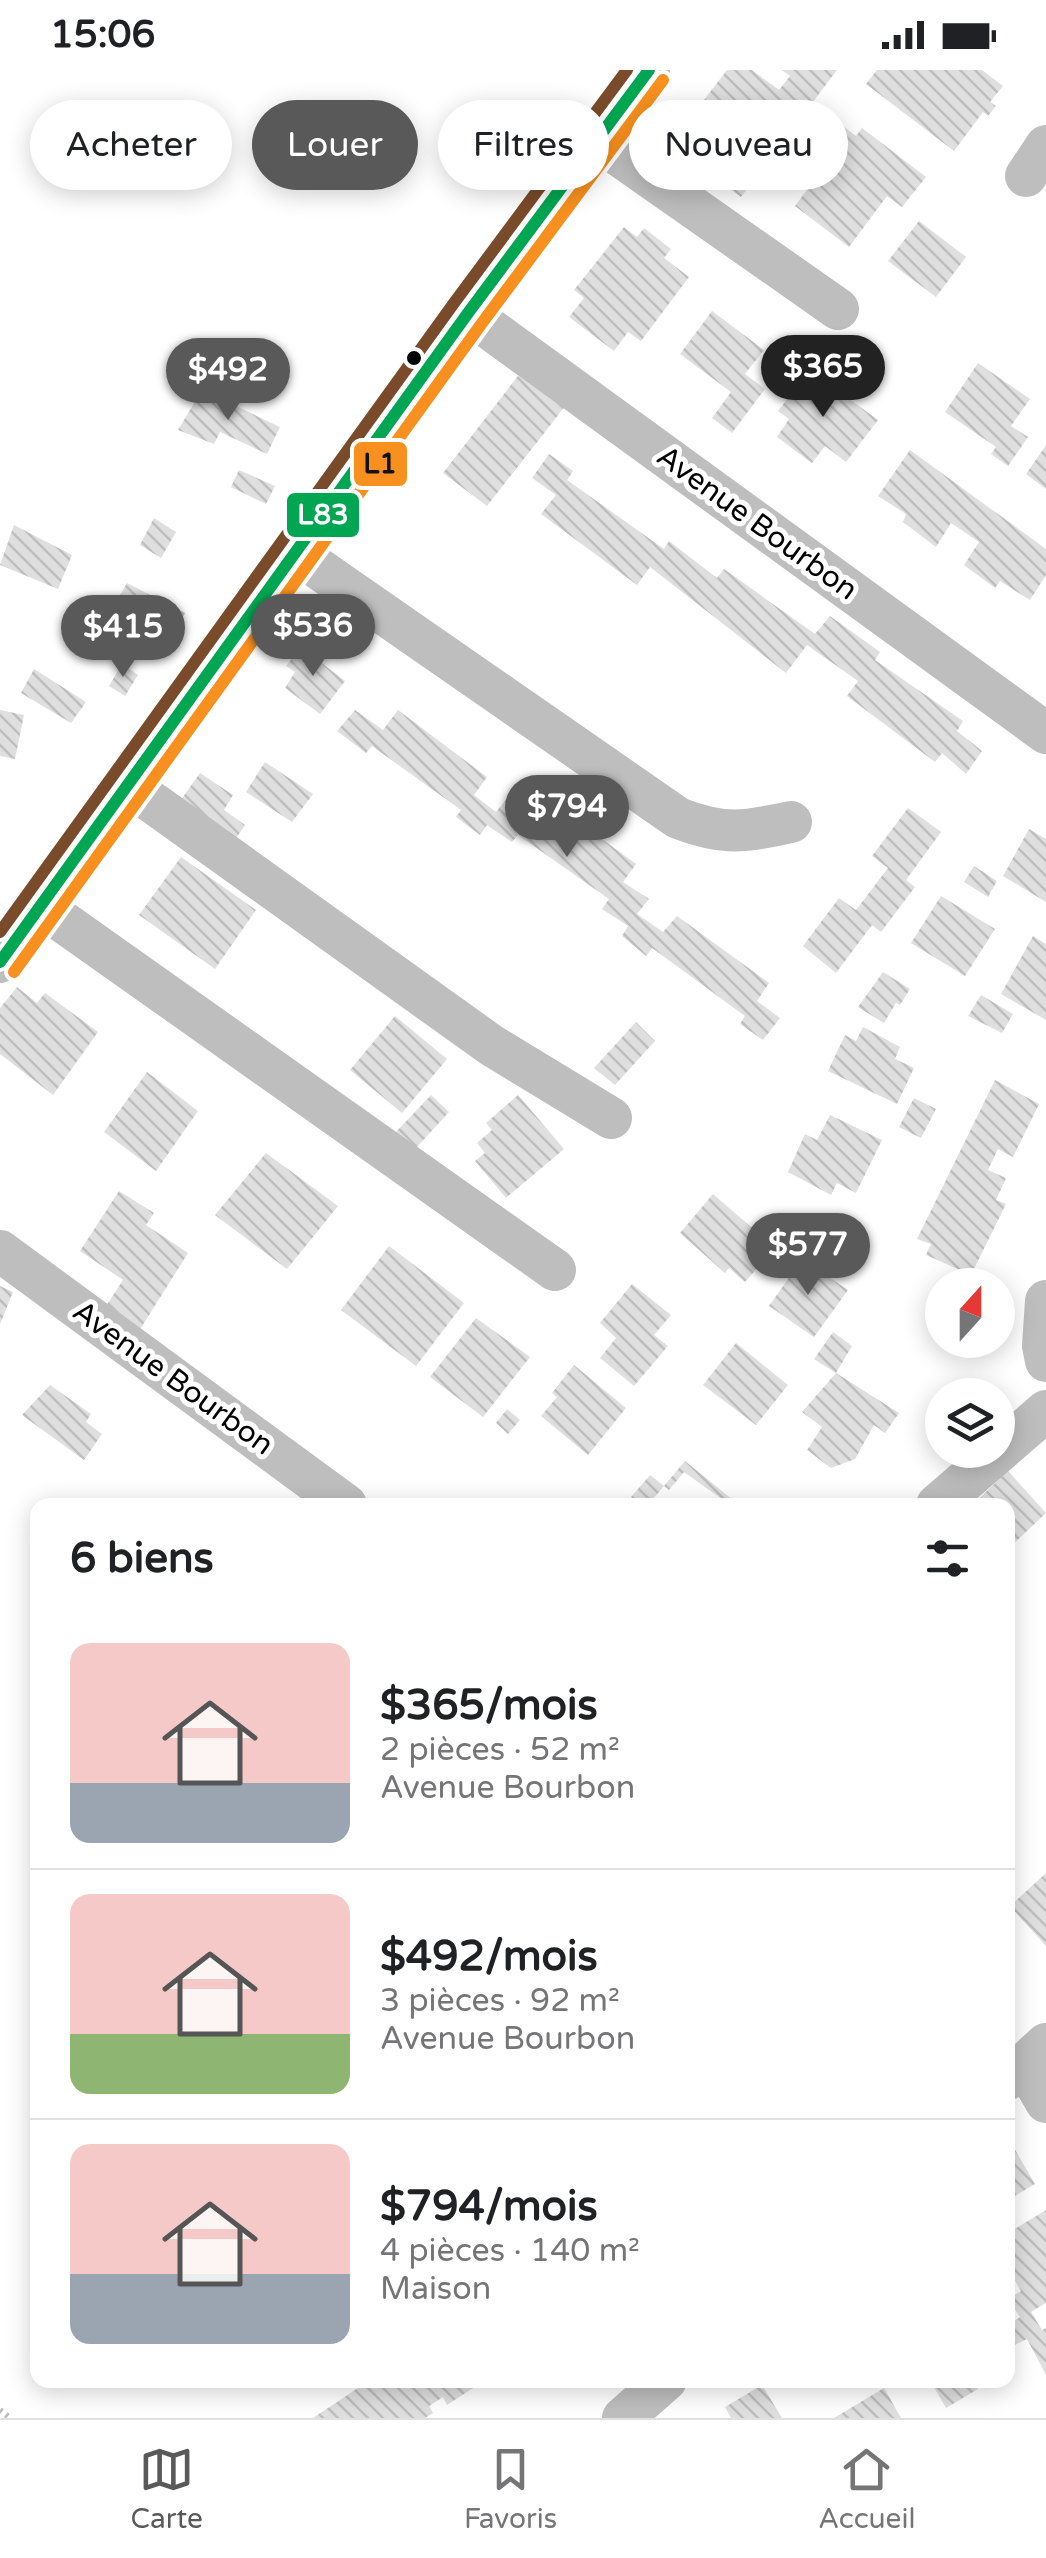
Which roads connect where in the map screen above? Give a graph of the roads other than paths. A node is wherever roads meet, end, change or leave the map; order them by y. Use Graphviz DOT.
graph roads {
  1 [pos="648,70"];
  2 [pos="609,125"];
  3 [pos="609,148"];
  4 [pos="560,190"];
  5 [pos="838,309"];
  6 [pos="468,313"];
  7 [pos="296,552"];
  8 [pos="1046,733"];
  9 [pos="128,785"];
  10 [pos="792,822"];
  11 [pos="42,907"];
  12 [pos="0,962"];
  13 [pos="611,1118"];
  14 [pos="0,1250"];
  15 [pos="555,1270"];
  16 [pos="1046,1301"];
  17 [pos="1046,1362"];
  18 [pos="1046,1410"];
  19 [pos="337,1498"];
  20 [pos="945,1498"];
  21 [pos="1026,2062"];
  22 [pos="1046,2102"];
  23 [pos="657,2388"];
  24 [pos="626,2417"];
  1 -- 2 [label="street"];
  3 -- 5 [label="street"];
  4 -- 6 [label="street"];
  6 -- 7 [label="street"];
  6 -- 8 [label="street, Avenue Bourbon"];
  7 -- 9 [label="street"];
  7 -- 10 [label="street"];
  9 -- 11 [label="street"];
  9 -- 13 [label="street"];
  11 -- 12 [label="street"];
  11 -- 15 [label="street"];
  14 -- 19 [label="street, Avenue Bourbon"];
  16 -- 17 [label="street"];
  18 -- 20 [label="street"];
  21 -- 22 [label="street"];
  23 -- 24 [label="street"];
}
